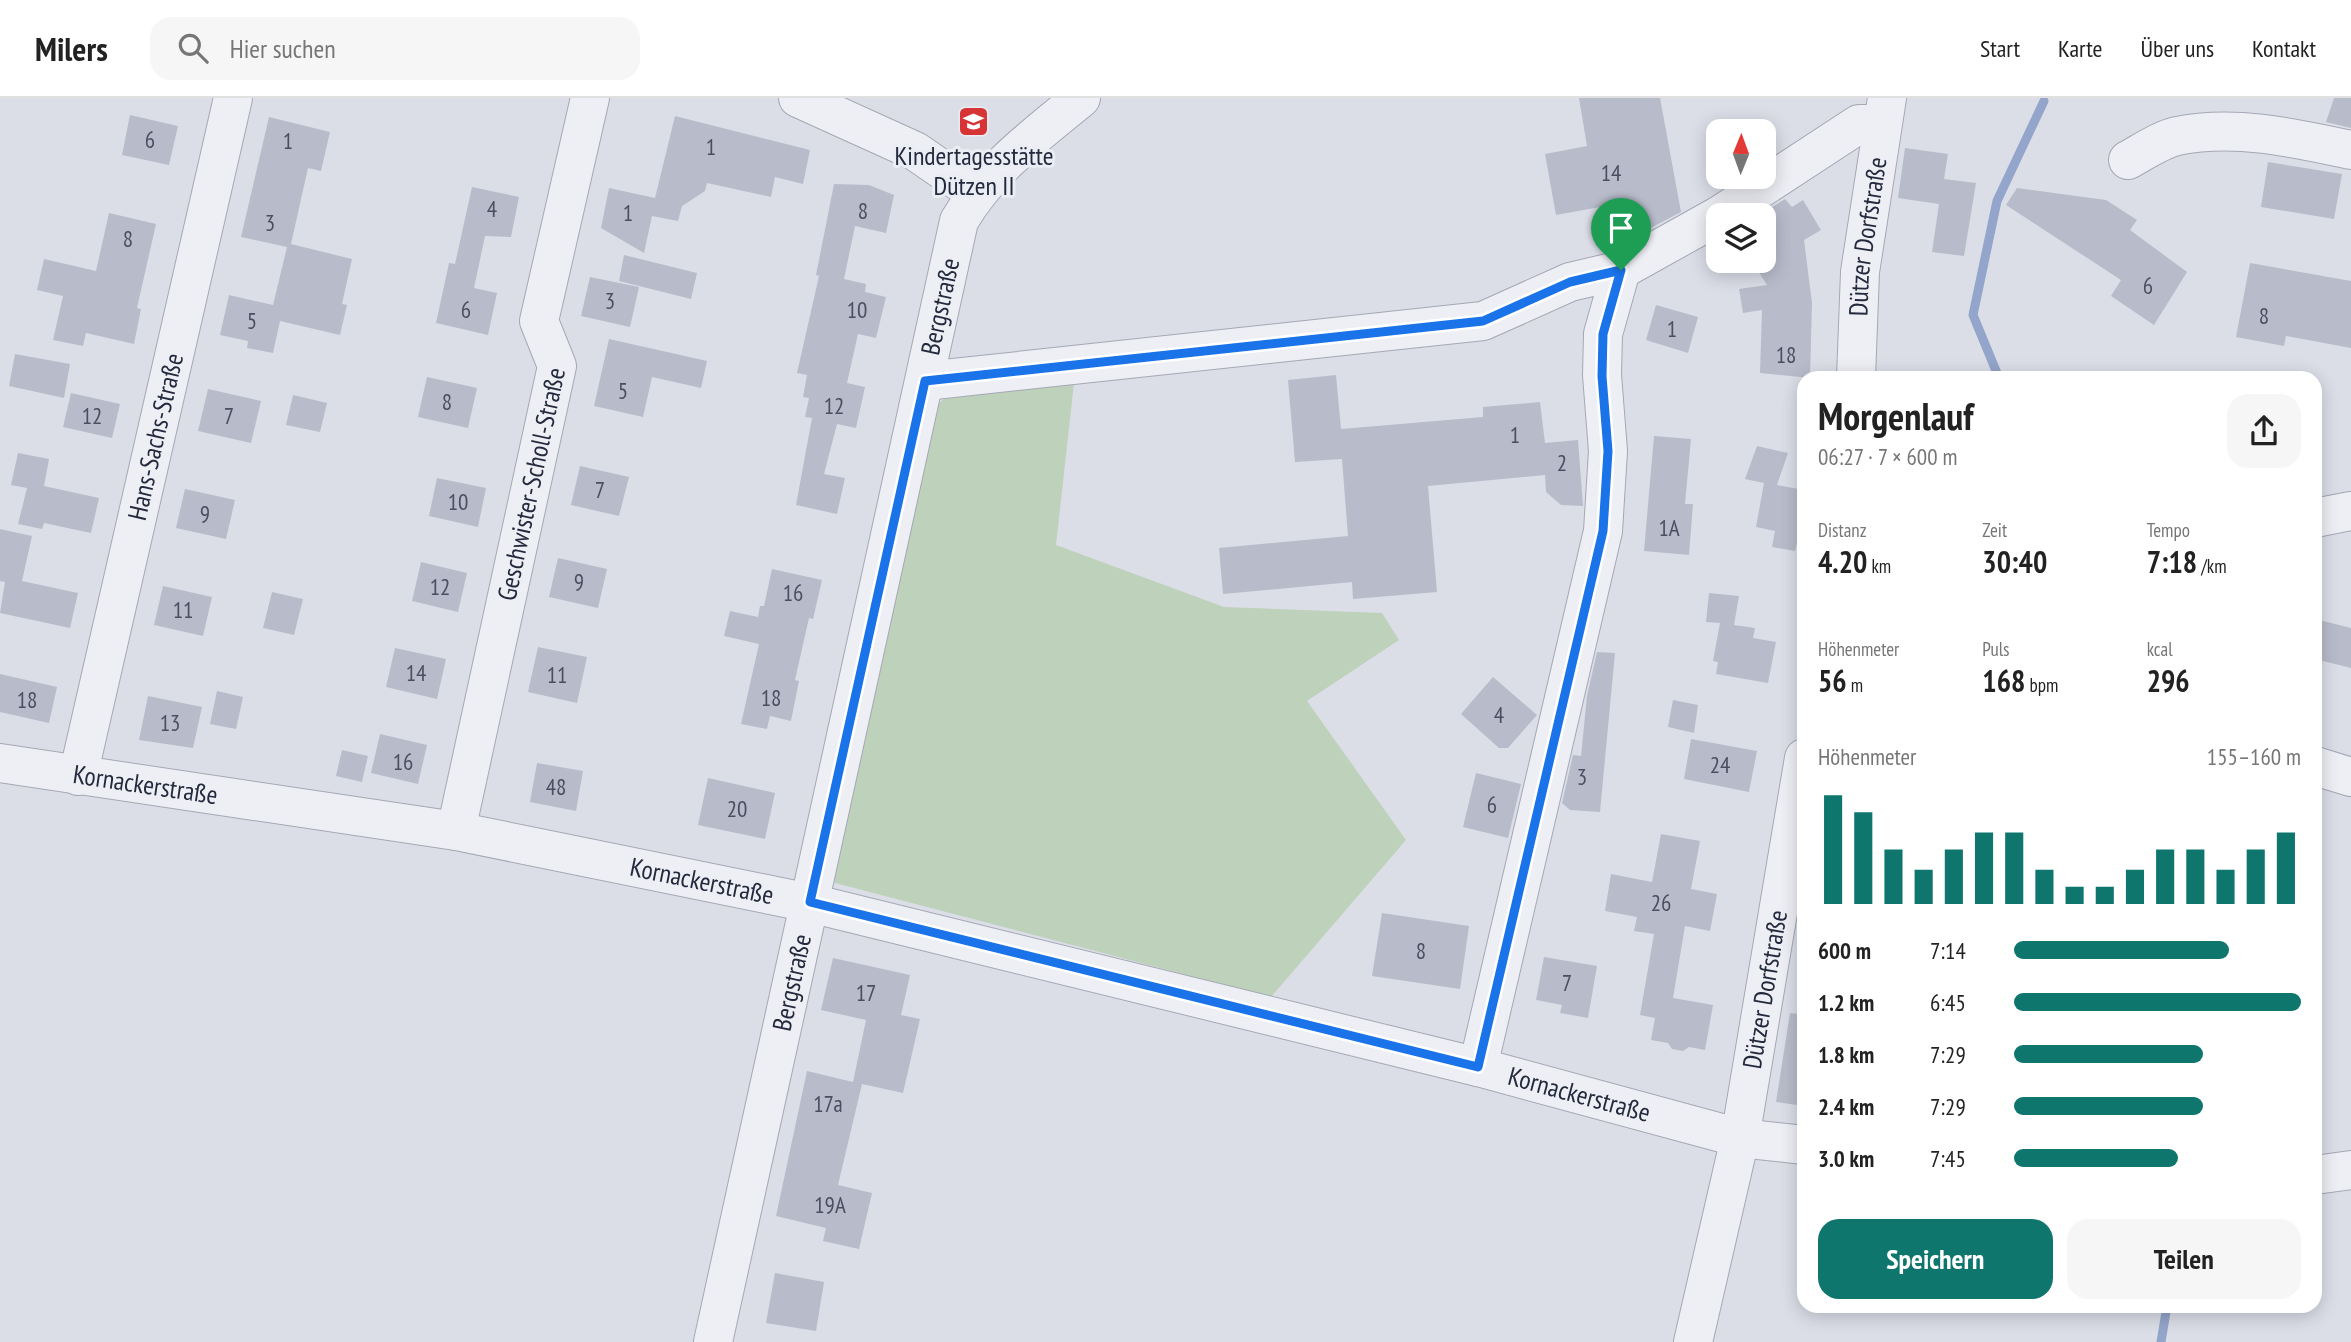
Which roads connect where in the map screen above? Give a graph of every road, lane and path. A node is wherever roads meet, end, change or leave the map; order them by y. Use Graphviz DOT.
graph roads {
  1 [pos="233,98"];
  2 [pos="590,98"];
  3 [pos="798,98"];
  4 [pos="1081,98"];
  5 [pos="1885,111"];
  6 [pos="2351,150"];
  7 [pos="2128,160"];
  8 [pos="976,192"];
  9 [pos="1739,203"];
  10 [pos="1706,223"];
  11 [pos="1621,270"];
  12 [pos="1856,371"];
  13 [pos="925,381"];
  14 [pos="2351,511"];
  15 [pos="2322,517"];
  16 [pos="0,763"];
  17 [pos="2322,768"];
  18 [pos="78,776"];
  19 [pos="2351,777"];
  20 [pos="1797,800"];
  21 [pos="456,831"];
  22 [pos="810,902"];
  23 [pos="1478,1067"];
  24 [pos="1740,1138"];
  25 [pos="1797,1144"];
  26 [pos="2351,1170"];
  27 [pos="2322,1174"];
  28 [pos="713,1342"];
  29 [pos="1693,1342"];
  1 -- 18 [label="street, Hans-Sachs-Straße"];
  2 -- 21 [label="street, Geschwister-Scholl-Straße"];
  3 -- 8 [label="street"];
  4 -- 8 [label="street, Bergstraße"];
  5 -- 9 [label="street"];
  5 -- 12 [label="street, Dützer Dorfstraße"];
  6 -- 7 [label="street"];
  8 -- 13 [label="street, Bergstraße"];
  10 -- 11 [label="street"];
  11 -- 13 [label="street"];
  11 -- 23 [label="street"];
  13 -- 22 [label="street, Bergstraße"];
  14 -- 15 [label="street"];
  16 -- 18 [label="street, Kornackerstraße"];
  17 -- 19 [label="street"];
  18 -- 21 [label="street, Kornackerstraße"];
  20 -- 24 [label="street, Dützer Dorfstraße"];
  21 -- 22 [label="street, Kornackerstraße"];
  22 -- 23 [label="street, Kornackerstraße"];
  22 -- 28 [label="street, Bergstraße"];
  23 -- 24 [label="street, Kornackerstraße"];
  24 -- 25 [label="street, Kornackerstraße"];
  24 -- 29 [label="street, Dützer Dorfstraße"];
  26 -- 27 [label="street"];
}
